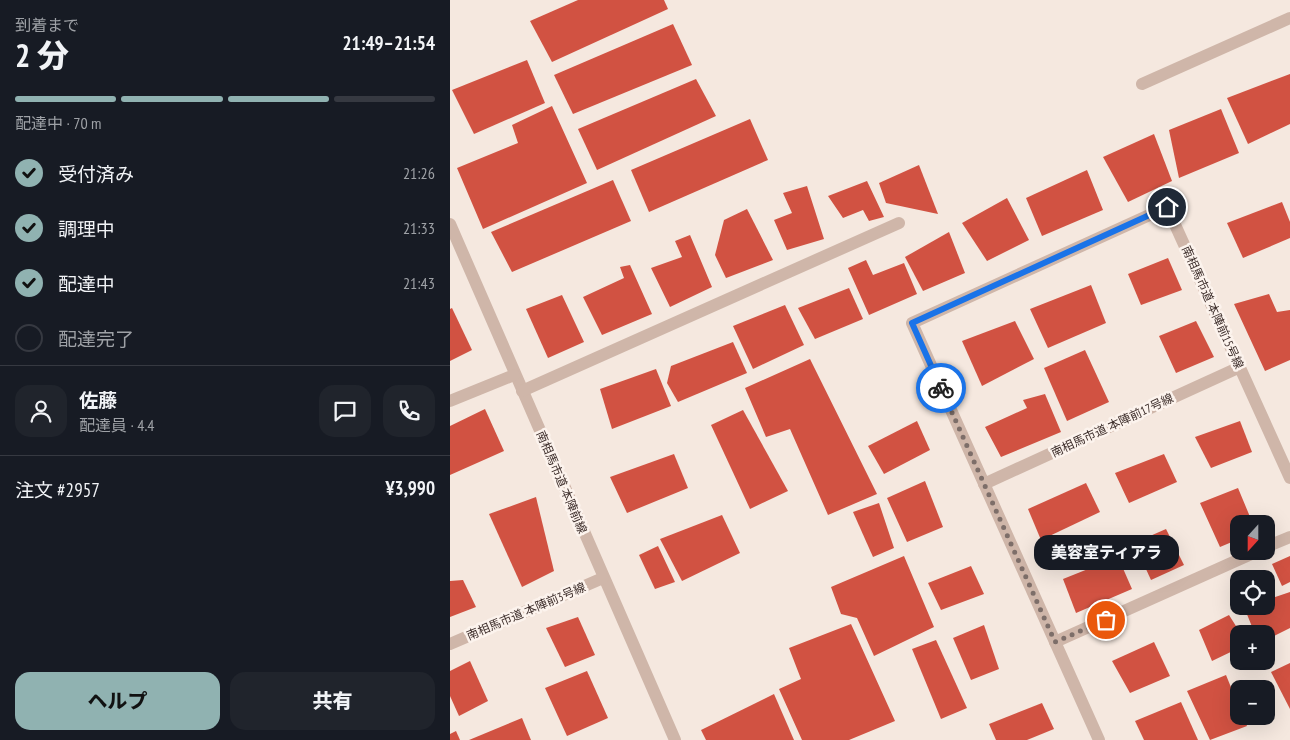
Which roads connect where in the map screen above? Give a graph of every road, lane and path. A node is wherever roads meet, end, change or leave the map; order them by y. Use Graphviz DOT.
graph roads {
  1 [pos="1290,18"];
  2 [pos="1142,84"];
  3 [pos="899,223"];
  4 [pos="450,224"];
  5 [pos="1240,367"];
  6 [pos="514,375"];
  7 [pos="522,390"];
  8 [pos="450,401"];
  9 [pos="1290,478"];
  10 [pos="984,484"];
  11 [pos="1290,537"];
  12 [pos="1275,543"];
  13 [pos="1238,560"];
  14 [pos="603,578"];
  15 [pos="1055,642"];
  16 [pos="450,644"];
  17 [pos="674,740"];
  18 [pos="1099,740"];
  1 -- 2 [label="street"];
  3 -- 7 [label="street"];
  4 -- 6 [label="street, 南相馬市道 本陣前線"];
  5 -- 9 [label="street, 南相馬市道 本陣前15号線"];
  5 -- 10 [label="street, 南相馬市道 本陣前17号線"];
  5 -- 10 [label="street, 南相馬市道 本陣前15号線"];
  6 -- 7 [label="street, 南相馬市道 本陣前線"];
  6 -- 8 [label="street"];
  7 -- 14 [label="street, 南相馬市道 本陣前線"];
  10 -- 15 [label="street, 南相馬市道 本陣前15号線"];
  11 -- 12 [label="street"];
  13 -- 15 [label="street"];
  14 -- 16 [label="street, 南相馬市道 本陣前3号線"];
  14 -- 17 [label="street, 南相馬市道 本陣前線"];
  15 -- 18 [label="street, 南相馬市道 本陣前15号線"];
}
